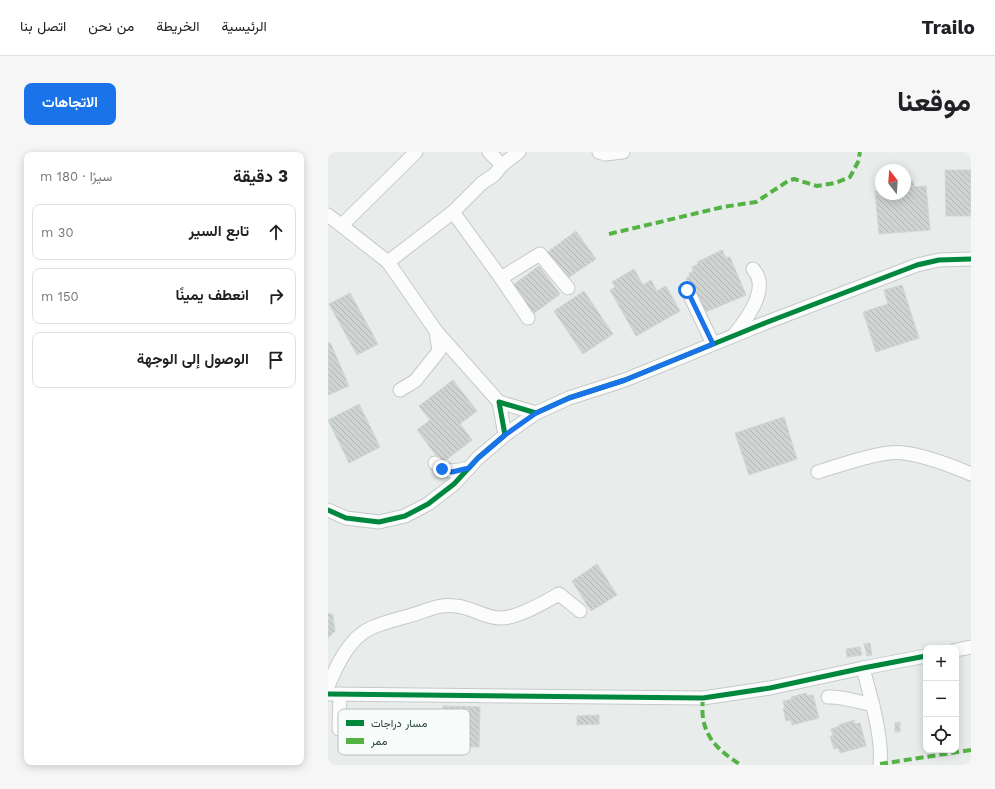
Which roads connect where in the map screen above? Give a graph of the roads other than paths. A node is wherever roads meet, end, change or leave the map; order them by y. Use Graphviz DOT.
graph roads {
  1 [pos="416,152"];
  2 [pos="489,152"];
  3 [pos="519,152"];
  4 [pos="599,152"];
  5 [pos="623,152"];
  6 [pos="502,165"];
  7 [pos="453,212"];
  8 [pos="328,214"];
  9 [pos="342,225"];
  10 [pos="971,259"];
  11 [pos="388,262"];
  12 [pos="753,269"];
  13 [pos="501,278"];
  14 [pos="568,288"];
  15 [pos="687,290"];
  16 [pos="528,318"];
  17 [pos="436,331"];
  18 [pos="734,335"];
  19 [pos="713,344"];
  20 [pos="400,390"];
  21 [pos="499,402"];
  22 [pos="536,413"];
  23 [pos="505,435"];
  24 [pos="435,463"];
  25 [pos="469,468"];
  26 [pos="818,472"];
  27 [pos="971,474"];
  28 [pos="328,510"];
  29 [pos="580,611"];
  30 [pos="971,647"];
  31 [pos="959,649"];
  32 [pos="923,657"];
  33 [pos="863,668"];
  34 [pos="328,686"];
  35 [pos="334,694"];
  36 [pos="828,697"];
  37 [pos="873,705"];
  38 [pos="338,722"];
  39 [pos="880,765"];
  1 -- 9 [label="street"];
  2 -- 6 [label="street"];
  3 -- 6 [label="street"];
  4 -- 5 [label="street"];
  6 -- 7 [label="street"];
  7 -- 11 [label="street"];
  7 -- 13 [label="street"];
  8 -- 9 [label="street"];
  9 -- 11 [label="street"];
  10 -- 18 [label="street"];
  11 -- 17 [label="street"];
  12 -- 18 [label="street"];
  13 -- 14 [label="street"];
  13 -- 16 [label="street"];
  15 -- 19 [label="street"];
  17 -- 20 [label="street"];
  17 -- 21 [label="street"];
  18 -- 19 [label="street"];
  19 -- 22 [label="street"];
  21 -- 22 [label="street"];
  21 -- 23 [label="street"];
  22 -- 23 [label="street"];
  23 -- 25 [label="street"];
  24 -- 25 [label="street"];
  25 -- 28 [label="street"];
  26 -- 27 [label="street"];
  29 -- 34 [label="street"];
  30 -- 31 [label="street"];
  32 -- 33 [label="street"];
  33 -- 35 [label="street"];
  33 -- 37 [label="street"];
  35 -- 38 [label="street"];
  36 -- 37 [label="street"];
  37 -- 39 [label="street"];
}
